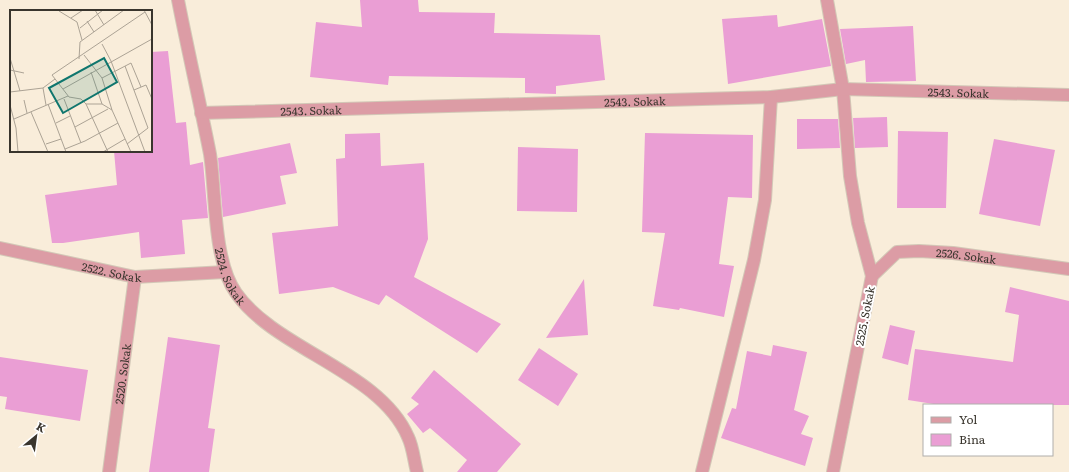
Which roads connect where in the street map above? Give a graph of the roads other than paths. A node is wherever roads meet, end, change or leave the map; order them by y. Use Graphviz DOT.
graph roads {
  1 [pos="178,0"];
  2 [pos="827,0"];
  3 [pos="843,89"];
  4 [pos="1069,95"];
  5 [pos="771,97"];
  6 [pos="201,113"];
  7 [pos="0,248"];
  8 [pos="1069,269"];
  9 [pos="225,272"];
  10 [pos="135,276"];
  11 [pos="872,276"];
  12 [pos="108,472"];
  13 [pos="417,472"];
  14 [pos="702,472"];
  15 [pos="833,472"];
  1 -- 6 [label="street, 2524. Sokak"];
  2 -- 3 [label="street, 2525. Sokak"];
  3 -- 4 [label="street, 2543. Sokak"];
  3 -- 5 [label="street, 2543. Sokak"];
  3 -- 11 [label="street, 2525. Sokak"];
  5 -- 6 [label="street, 2543. Sokak"];
  5 -- 14 [label="street"];
  6 -- 9 [label="street, 2524. Sokak"];
  7 -- 10 [label="street, 2522. Sokak"];
  8 -- 11 [label="street, 2526. Sokak"];
  9 -- 10 [label="street, 2522. Sokak"];
  9 -- 13 [label="street, 2524. Sokak"];
  10 -- 12 [label="street, 2520. Sokak"];
  11 -- 15 [label="street, 2525. Sokak"];
}
